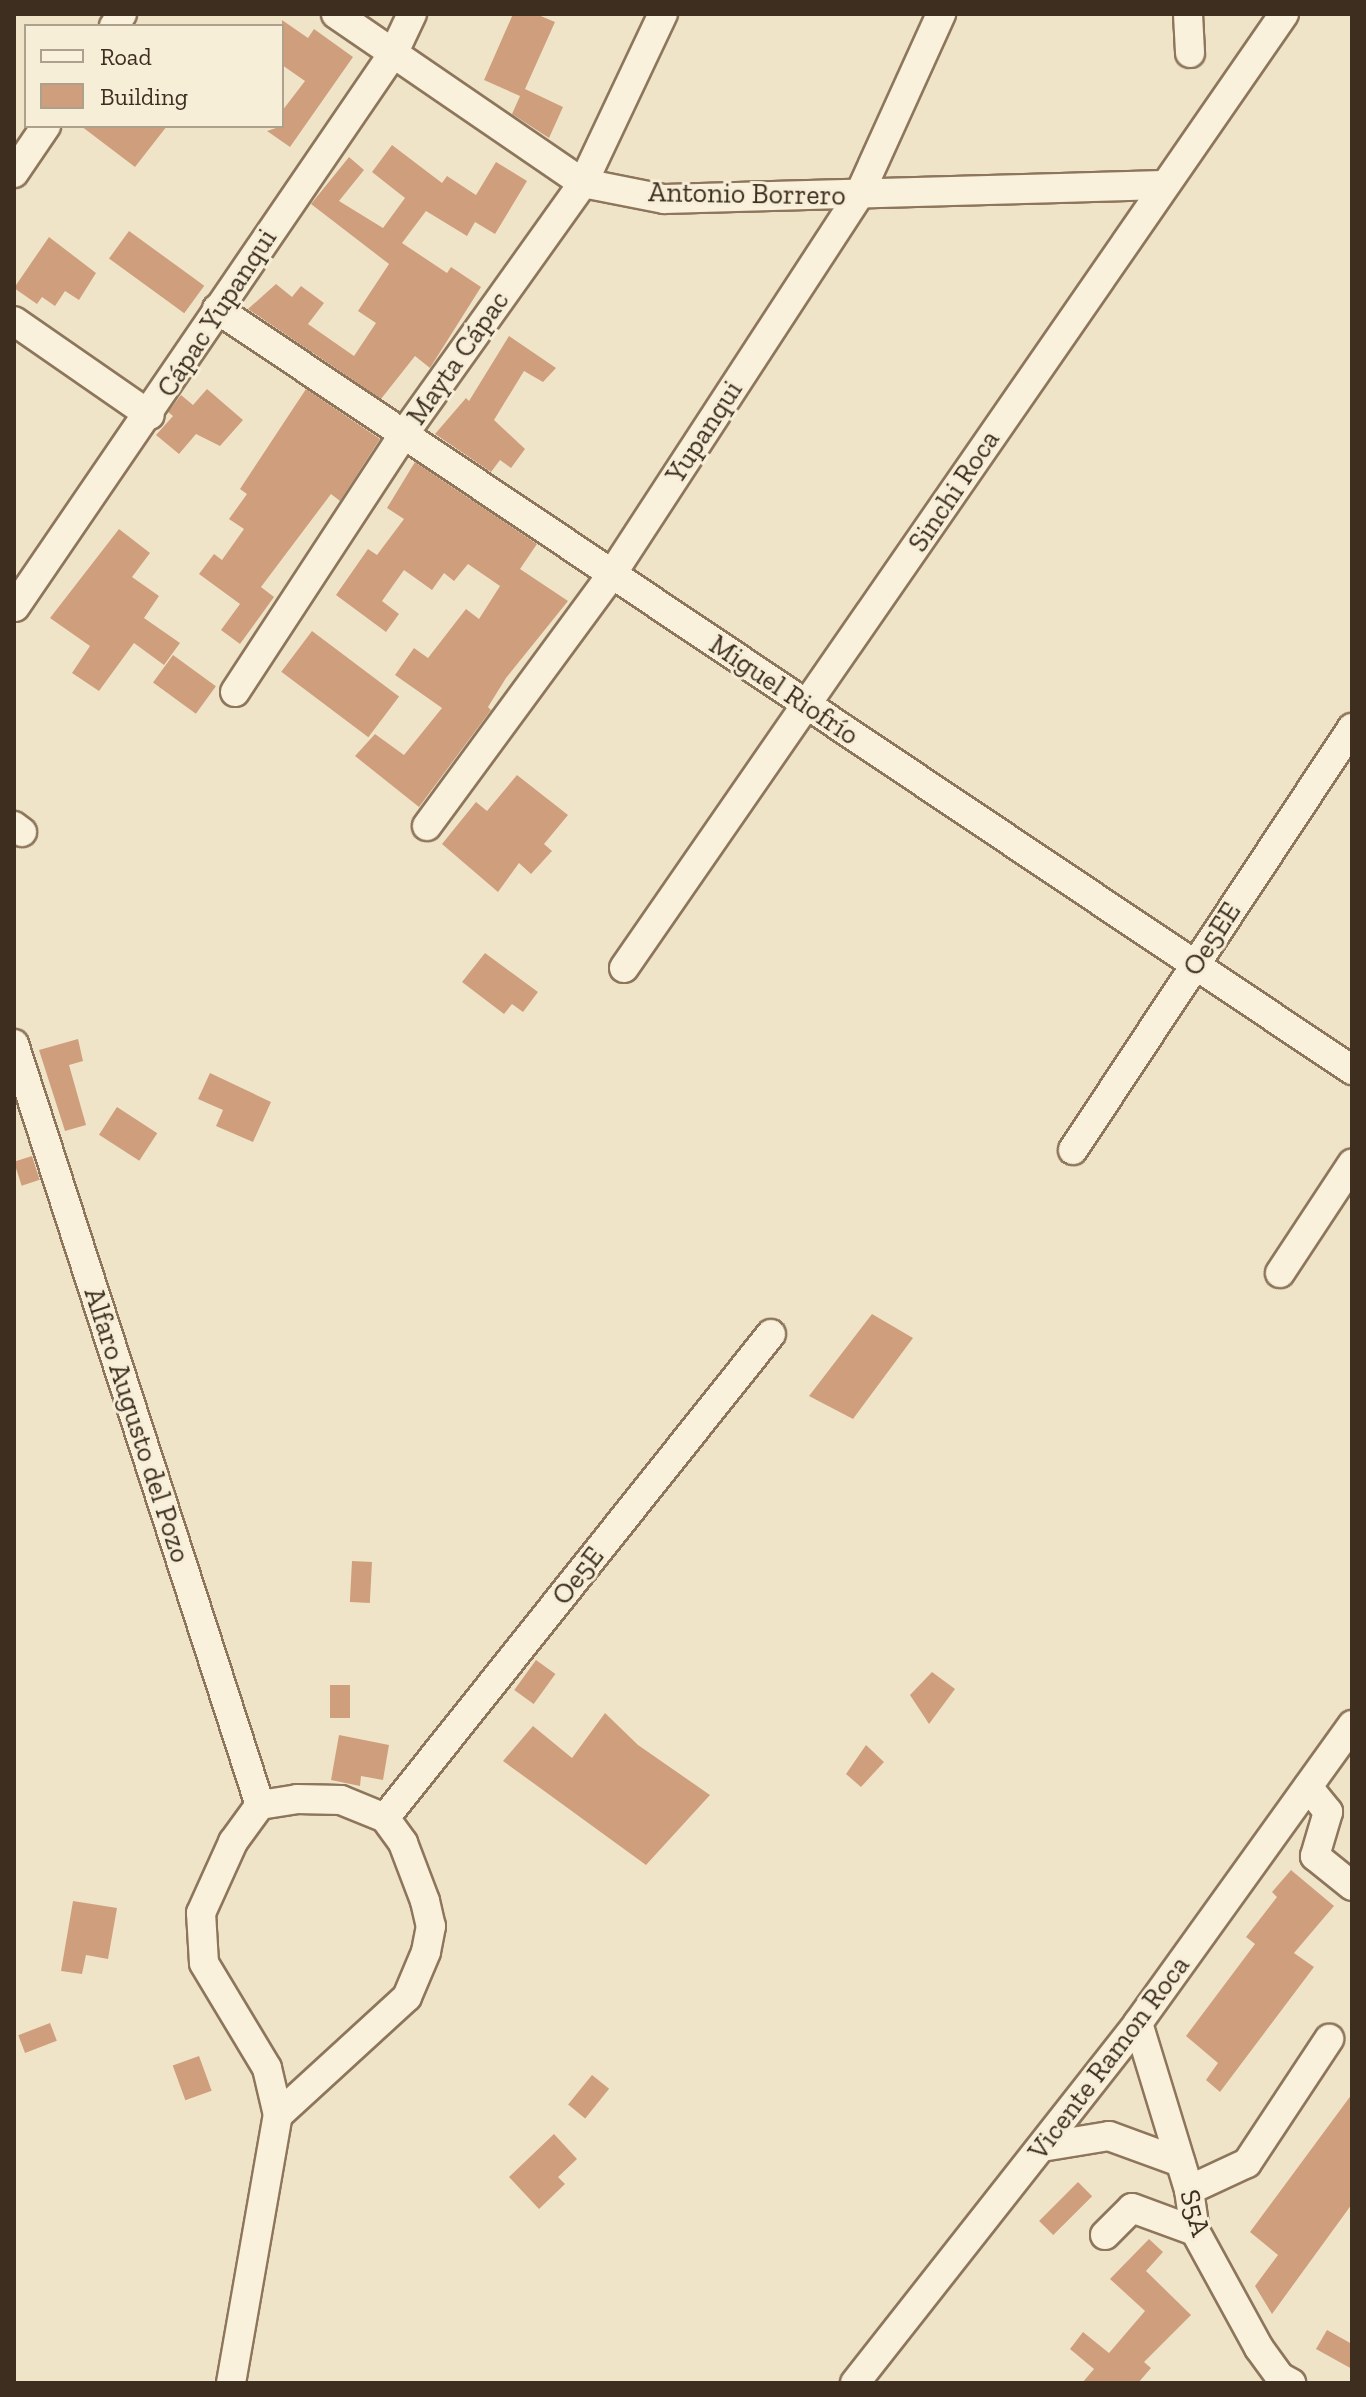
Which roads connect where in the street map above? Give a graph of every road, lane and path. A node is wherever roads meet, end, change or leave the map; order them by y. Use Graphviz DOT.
graph roads {
  1 [pos="336,14"];
  2 [pos="412,14"];
  3 [pos="663,14"];
  4 [pos="941,14"];
  5 [pos="1188,14"];
  6 [pos="1284,14"];
  7 [pos="394,52"];
  8 [pos="1190,53"];
  9 [pos="45,128"];
  10 [pos="14,173"];
  11 [pos="583,183"];
  12 [pos="1163,185"];
  13 [pos="859,195"];
  14 [pos="217,309"];
  15 [pos="14,321"];
  16 [pos="150,415"];
  17 [pos="404,434"];
  18 [pos="612,574"];
  19 [pos="15,607"];
  20 [pos="235,692"];
  21 [pos="808,706"];
  22 [pos="1352,728"];
  23 [pos="427,826"];
  24 [pos="1195,965"];
  25 [pos="624,968"];
  26 [pos="16,1056"];
  27 [pos="1352,1070"];
  28 [pos="1073,1150"];
  29 [pos="1352,1164"];
  30 [pos="1280,1273"];
  31 [pos="771,1334"];
  32 [pos="1352,1725"];
  33 [pos="1308,1787"];
  34 [pos="260,1805"];
  35 [pos="385,1818"];
  36 [pos="1352,1886"];
  37 [pos="1138,2023"];
  38 [pos="1329,2039"];
  39 [pos="278,2115"];
  40 [pos="1042,2147"];
  41 [pos="1180,2162"];
  42 [pos="1189,2190"];
  43 [pos="1195,2231"];
  44 [pos="1105,2235"];
  45 [pos="231,2383"];
  46 [pos="855,2383"];
  47 [pos="1291,2383"];
  1 -- 7 [label="street, Antonio Borrero"];
  2 -- 7 [label="street, Cápac Yupanqui"];
  3 -- 11 [label="street, Mayta Cápac"];
  4 -- 13 [label="street, Yupanqui"];
  5 -- 8 [label="street"];
  6 -- 12 [label="street, Sinchi Roca"];
  7 -- 11 [label="street, Antonio Borrero"];
  7 -- 14 [label="street, Cápac Yupanqui"];
  9 -- 10 [label="street"];
  11 -- 13 [label="street, Antonio Borrero"];
  11 -- 17 [label="street, Mayta Cápac"];
  12 -- 13 [label="street, Antonio Borrero"];
  12 -- 21 [label="street, Sinchi Roca"];
  13 -- 18 [label="street, Yupanqui"];
  14 -- 16 [label="street, Cápac Yupanqui"];
  14 -- 17 [label="street, Miguel Riofrío"];
  15 -- 16 [label="street"];
  16 -- 19 [label="street, Cápac Yupanqui"];
  17 -- 18 [label="street, Miguel Riofrío"];
  17 -- 20 [label="street, Mayta Cápac"];
  18 -- 21 [label="street, Miguel Riofrío"];
  18 -- 23 [label="street, Yupanqui"];
  21 -- 24 [label="street, Miguel Riofrío"];
  21 -- 25 [label="street, Sinchi Roca"];
  22 -- 24 [label="street, Oe5EE"];
  24 -- 27 [label="street, Miguel Riofrío"];
  24 -- 28 [label="street, Oe5EE"];
  26 -- 34 [label="street, Alfaro Augusto del Pozo"];
  29 -- 30 [label="street"];
  31 -- 35 [label="street, Oe5E"];
  32 -- 33 [label="street, Vicente Ramon Roca"];
  33 -- 36 [label="street"];
  33 -- 37 [label="street, Vicente Ramon Roca"];
  34 -- 35 [label="street"];
  34 -- 39 [label="street"];
  35 -- 39 [label="street"];
  37 -- 40 [label="street, Vicente Ramon Roca"];
  37 -- 41 [label="street, S5A"];
  38 -- 42 [label="street"];
  39 -- 45 [label="street"];
  40 -- 41 [label="street"];
  40 -- 46 [label="street, Vicente Ramon Roca"];
  41 -- 42 [label="street, S5A"];
  42 -- 43 [label="street, S5A"];
  43 -- 44 [label="street"];
  43 -- 47 [label="street, S5A"];
}
